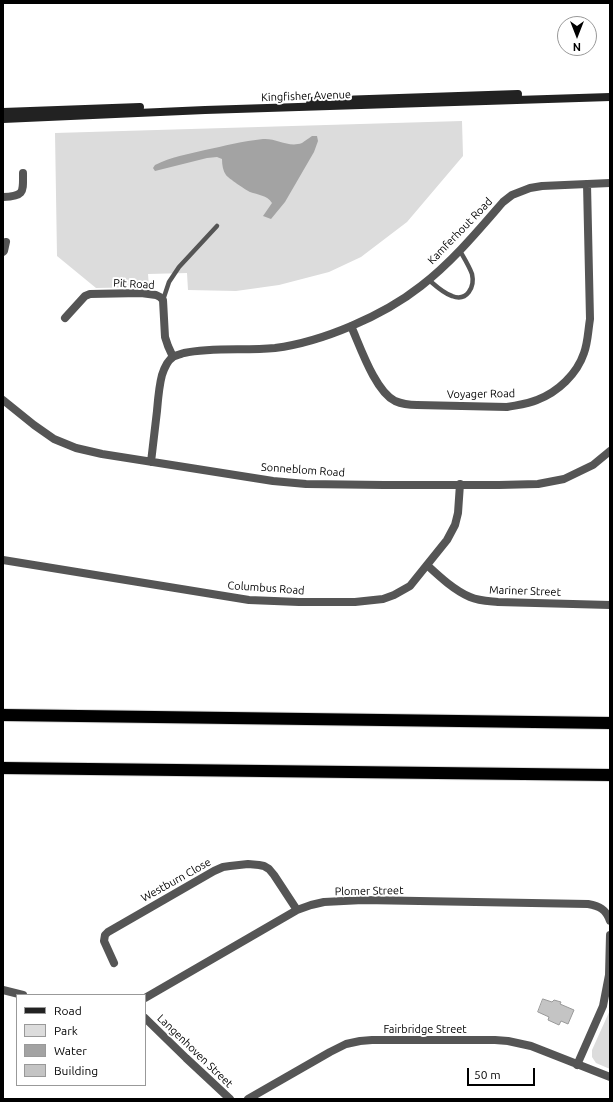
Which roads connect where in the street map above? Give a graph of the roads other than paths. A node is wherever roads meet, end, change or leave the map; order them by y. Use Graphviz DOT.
graph roads {
  1 [pos="610,91"];
  2 [pos="610,97"];
  3 [pos="3,112"];
  4 [pos="3,119"];
  5 [pos="23,174"];
  6 [pos="610,183"];
  7 [pos="586,184"];
  8 [pos="3,197"];
  9 [pos="217,226"];
  10 [pos="6,242"];
  11 [pos="3,252"];
  12 [pos="460,252"];
  13 [pos="429,280"];
  14 [pos="163,300"];
  15 [pos="65,318"];
  16 [pos="351,326"];
  17 [pos="173,357"];
  18 [pos="5,405"];
  19 [pos="610,450"];
  20 [pos="151,462"];
  21 [pos="460,484"];
  22 [pos="3,560"];
  23 [pos="427,565"];
  24 [pos="610,605"];
  25 [pos="3,715"];
  26 [pos="610,723"];
  27 [pos="3,768"];
  28 [pos="610,775"];
  29 [pos="297,910"];
  30 [pos="610,921"];
  31 [pos="610,935"];
  32 [pos="114,963"];
  33 [pos="3,990"];
  34 [pos="19,994"];
  35 [pos="146,997"];
  36 [pos="146,1019"];
  37 [pos="577,1064"];
  38 [pos="610,1077"];
  39 [pos="230,1099"];
  40 [pos="248,1099"];
  1 -- 3 [label="street, Kingfisher Avenue"];
  2 -- 4 [label="street, Kingfisher Avenue"];
  5 -- 8 [label="street"];
  6 -- 7 [label="street, Kamferhout Road"];
  7 -- 12 [label="street, Kamferhout Road"];
  7 -- 16 [label="street, Voyager Road"];
  9 -- 14 [label="lane"];
  10 -- 11 [label="street"];
  12 -- 13 [label="street, Kamferhout Road"];
  12 -- 13 [label="lane"];
  13 -- 16 [label="street, Kamferhout Road"];
  14 -- 15 [label="street, Pit Road"];
  14 -- 17 [label="street, Pit Road"];
  16 -- 17 [label="street, Kamferhout Road"];
  17 -- 20 [label="street"];
  18 -- 20 [label="street, Sonneblom Road"];
  19 -- 21 [label="street, Sonneblom Road"];
  20 -- 21 [label="street, Sonneblom Road"];
  21 -- 23 [label="street, Columbus Road"];
  22 -- 23 [label="street, Columbus Road"];
  23 -- 24 [label="street, Mariner Street"];
  25 -- 26 [label="highway"];
  27 -- 28 [label="highway"];
  29 -- 30 [label="street, Plomer Street"];
  29 -- 32 [label="street, Westburn Close"];
  29 -- 35 [label="street, Plomer Street"];
  31 -- 37 [label="street"];
  33 -- 34 [label="street"];
  36 -- 39 [label="street, Langenhoven Street"];
  37 -- 38 [label="street, Fairbridge Street"];
  37 -- 40 [label="street, Fairbridge Street"];
}
